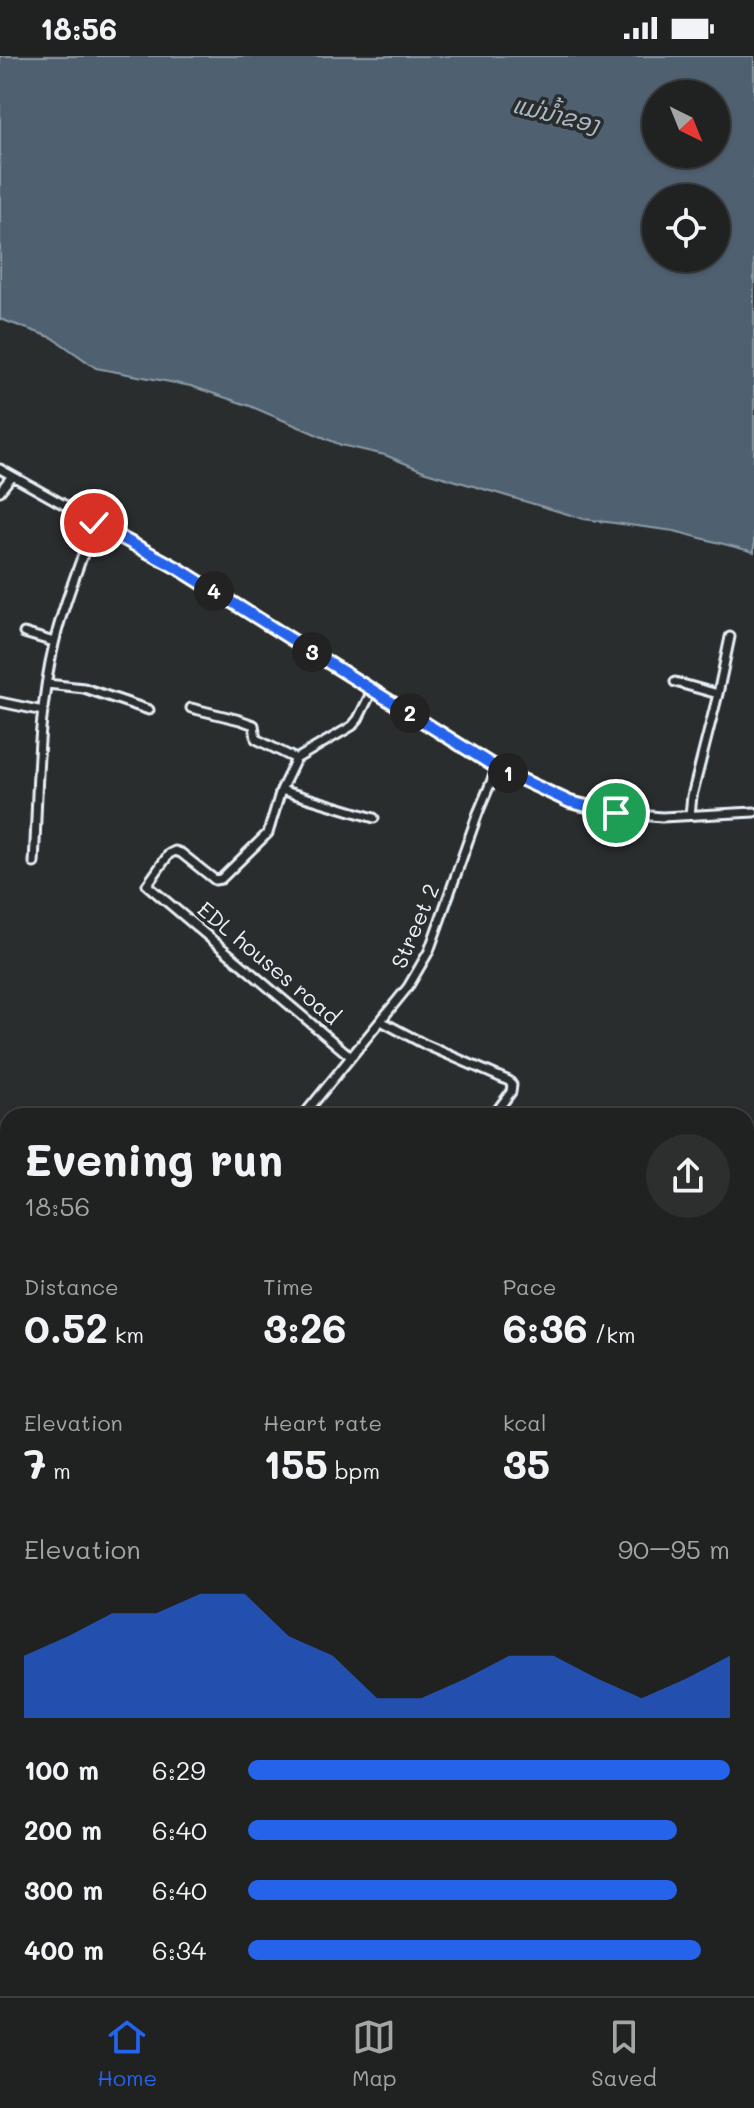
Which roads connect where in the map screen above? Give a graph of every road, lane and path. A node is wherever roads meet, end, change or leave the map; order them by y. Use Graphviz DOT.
graph roads {
  1 [pos="0,469"];
  2 [pos="12,476"];
  3 [pos="0,491"];
  4 [pos="94,523"];
  5 [pos="24,633"];
  6 [pos="730,637"];
  7 [pos="54,642"];
  8 [pos="675,682"];
  9 [pos="47,684"];
  10 [pos="373,689"];
  11 [pos="718,694"];
  12 [pos="0,702"];
  13 [pos="191,708"];
  14 [pos="149,710"];
  15 [pos="43,711"];
  16 [pos="296,759"];
  17 [pos="497,768"];
  18 [pos="281,790"];
  19 [pos="754,812"];
  20 [pos="690,815"];
  21 [pos="374,818"];
  22 [pos="34,863"];
  23 [pos="381,1021"];
  24 [pos="350,1056"];
  25 [pos="309,1108"];
  26 [pos="499,1108"];
  1 -- 2 [label="street"];
  2 -- 3 [label="street"];
  2 -- 4 [label="street"];
  4 -- 7 [label="street"];
  4 -- 10 [label="street"];
  5 -- 7 [label="street"];
  6 -- 11 [label="street"];
  7 -- 9 [label="street"];
  8 -- 11 [label="street"];
  9 -- 14 [label="street"];
  9 -- 15 [label="street"];
  10 -- 16 [label="street"];
  10 -- 17 [label="street"];
  11 -- 20 [label="street"];
  12 -- 15 [label="street"];
  13 -- 16 [label="street"];
  15 -- 22 [label="street"];
  16 -- 18 [label="street"];
  17 -- 20 [label="street"];
  17 -- 23 [label="street, Street 2"];
  18 -- 21 [label="street"];
  18 -- 24 [label="street, EDL houses road"];
  19 -- 20 [label="street"];
  23 -- 24 [label="street, Street 2"];
  23 -- 26 [label="street"];
  24 -- 25 [label="street, Street 2"];
}
